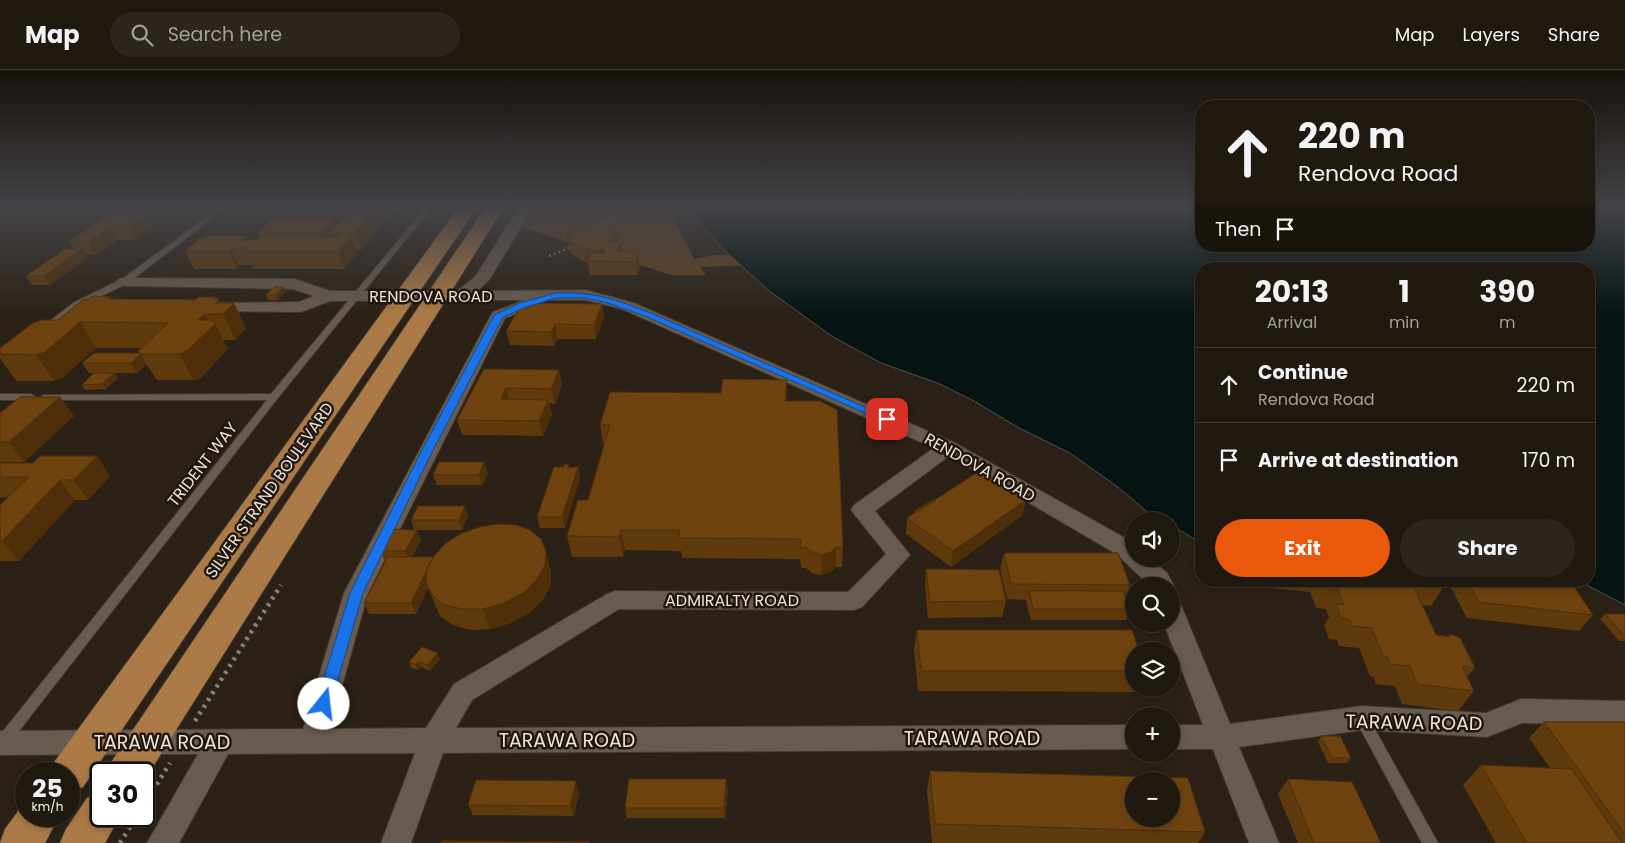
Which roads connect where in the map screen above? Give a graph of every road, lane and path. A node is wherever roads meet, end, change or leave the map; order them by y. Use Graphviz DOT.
graph roads {
  1 [pos="175,243"];
  2 [pos="400,243"];
  3 [pos="443,243"];
  4 [pos="476,243"];
  5 [pos="504,243"];
  6 [pos="574,247"];
  7 [pos="549,256"];
  8 [pos="124,280"];
  9 [pos="328,296"];
  10 [pos="406,296"];
  11 [pos="449,296"];
  12 [pos="556,296"];
  13 [pos="356,297"];
  14 [pos="76,305"];
  15 [pos="115,305"];
  16 [pos="193,306"];
  17 [pos="39,332"];
  18 [pos="0,397"];
  19 [pos="24,397"];
  20 [pos="274,397"];
  21 [pos="12,407"];
  22 [pos="948,447"];
  23 [pos="1125,548"];
  24 [pos="1145,567"];
  25 [pos="1157,577"];
  26 [pos="1180,632"];
  27 [pos="1625,713"];
  28 [pos="1362,718"];
  29 [pos="1125,737"];
  30 [pos="1180,737"];
  31 [pos="1222,737"];
  32 [pos="434,741"];
  33 [pos="146,742"];
  34 [pos="220,742"];
  35 [pos="313,742"];
  36 [pos="1,743"];
  37 [pos="90,743"];
  38 [pos="77,762"];
  39 [pos="144,762"];
  40 [pos="31,827"];
  41 [pos="91,827"];
  42 [pos="130,827"];
  43 [pos="20,843"];
  44 [pos="81,843"];
  45 [pos="120,843"];
  46 [pos="162,843"];
  47 [pos="396,843"];
  48 [pos="1264,843"];
  49 [pos="1430,843"];
  1 -- 8 [label="lane"];
  2 -- 13 [label="lane, TRIDENT WAY"];
  3 -- 10 [label="highway, SILVER STRAND BOULEVARD"];
  4 -- 11 [label="highway, SILVER STRAND BOULEVARD"];
  5 -- 11 [label="street"];
  6 -- 7 [label="path"];
  8 -- 9 [label="street, RENDOVA ROAD"];
  8 -- 14 [label="lane"];
  9 -- 13 [label="street, RENDOVA ROAD"];
  9 -- 16 [label="street, RENDOVA ROAD"];
  10 -- 11 [label="street, RENDOVA ROAD"];
  10 -- 13 [label="street, RENDOVA ROAD"];
  10 -- 37 [label="highway, SILVER STRAND BOULEVARD"];
  11 -- 12 [label="street, RENDOVA ROAD"];
  11 -- 33 [label="highway, SILVER STRAND BOULEVARD"];
  12 -- 22 [label="street, RENDOVA ROAD"];
  12 -- 35 [label="street"];
  13 -- 20 [label="lane, TRIDENT WAY"];
  14 -- 15 [label="street"];
  14 -- 17 [label="lane"];
  18 -- 19 [label="lane"];
  19 -- 20 [label="lane"];
  19 -- 21 [label="lane"];
  20 -- 36 [label="lane, TRIDENT WAY"];
  22 -- 23 [label="street, RENDOVA ROAD"];
  22 -- 32 [label="street, ADMIRALTY ROAD"];
  24 -- 25 [label="street, RENDOVA ROAD"];
  26 -- 31 [label="street"];
  27 -- 28 [label="street, TARAWA ROAD"];
  28 -- 31 [label="street, TARAWA ROAD"];
  28 -- 49 [label="lane"];
  29 -- 32 [label="street, TARAWA ROAD"];
  30 -- 31 [label="street, TARAWA ROAD"];
  31 -- 48 [label="street"];
  32 -- 35 [label="street, TARAWA ROAD"];
  32 -- 47 [label="street"];
  33 -- 34 [label="street, TARAWA ROAD"];
  33 -- 37 [label="street, TARAWA ROAD"];
  33 -- 39 [label="highway, SILVER STRAND BOULEVARD"];
  34 -- 35 [label="street, TARAWA ROAD"];
  34 -- 46 [label="street"];
  36 -- 37 [label="street, TARAWA ROAD"];
  37 -- 38 [label="highway, SILVER STRAND BOULEVARD"];
  40 -- 43 [label="highway"];
  41 -- 44 [label="highway"];
  42 -- 45 [label="path"];
}
